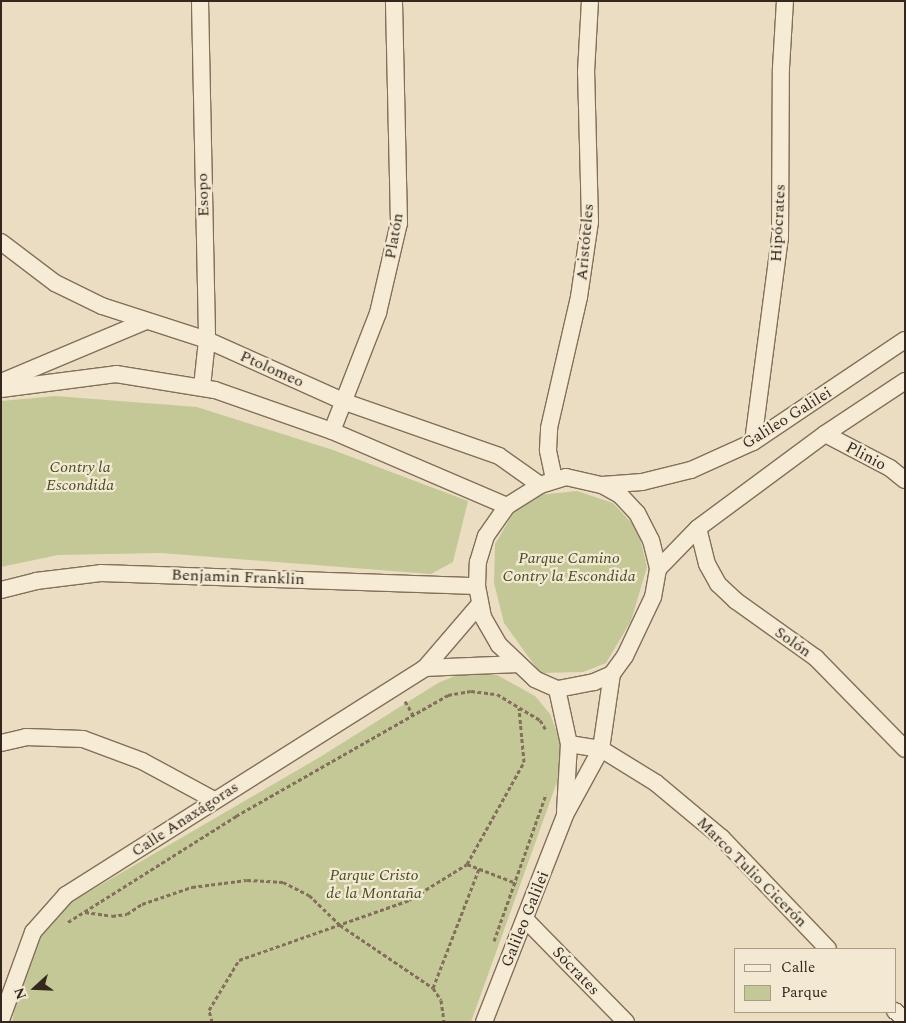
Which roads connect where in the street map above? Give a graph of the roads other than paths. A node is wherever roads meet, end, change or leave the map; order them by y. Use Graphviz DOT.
graph roads {
  1 [pos="200,1"];
  2 [pos="394,1"];
  3 [pos="590,1"];
  4 [pos="785,1"];
  5 [pos="1,242"];
  6 [pos="146,321"];
  7 [pos="208,340"];
  8 [pos="905,340"];
  9 [pos="905,381"];
  10 [pos="1,382"];
  11 [pos="202,387"];
  12 [pos="1,388"];
  13 [pos="345,402"];
  14 [pos="332,432"];
  15 [pos="826,434"];
  16 [pos="753,442"];
  17 [pos="905,480"];
  18 [pos="547,482"];
  19 [pos="602,485"];
  20 [pos="507,506"];
  21 [pos="698,528"];
  22 [pos="658,569"];
  23 [pos="476,586"];
  24 [pos="1,590"];
  25 [pos="479,605"];
  26 [pos="517,664"];
  27 [pos="425,668"];
  28 [pos="612,674"];
  29 [pos="557,688"];
  30 [pos="1,743"];
  31 [pos="569,744"];
  32 [pos="905,749"];
  33 [pos="601,750"];
  34 [pos="214,800"];
  35 [pos="565,815"];
  36 [pos="526,920"];
  37 [pos="827,948"];
  38 [pos="1,1020"];
  39 [pos="484,1022"];
  40 [pos="626,1022"];
  1 -- 7 [label="street, Esopo"];
  2 -- 13 [label="street, Platón"];
  3 -- 18 [label="street, Aristóteles"];
  4 -- 16 [label="street, Hipócrates"];
  5 -- 6 [label="street, Ptolomeo"];
  6 -- 7 [label="street, Ptolomeo"];
  6 -- 10 [label="street"];
  7 -- 11 [label="street, Esopo"];
  7 -- 13 [label="street, Ptolomeo"];
  8 -- 16 [label="street, Galileo Galilei"];
  9 -- 15 [label="street, Galileo Galilei"];
  11 -- 12 [label="street"];
  11 -- 14 [label="street"];
  13 -- 14 [label="street, Platón"];
  13 -- 18 [label="street, Ptolomeo"];
  14 -- 20 [label="street"];
  15 -- 17 [label="street, Plinio"];
  15 -- 21 [label="street, Galileo Galilei"];
  16 -- 19 [label="street, Galileo Galilei"];
  18 -- 19 [label="street"];
  18 -- 20 [label="street"];
  19 -- 22 [label="street"];
  20 -- 23 [label="street"];
  21 -- 22 [label="street, Galileo Galilei"];
  21 -- 32 [label="street, Solón"];
  22 -- 28 [label="street"];
  23 -- 24 [label="street, Benjamin Franklin"];
  23 -- 25 [label="street"];
  25 -- 26 [label="street"];
  25 -- 27 [label="street, Calle Anaxágoras"];
  26 -- 27 [label="street, Calle Anaxágoras"];
  26 -- 29 [label="street"];
  27 -- 34 [label="street, Calle Anaxágoras"];
  28 -- 29 [label="street"];
  28 -- 33 [label="street, Galileo Galilei"];
  29 -- 31 [label="street, Galileo Galilei"];
  30 -- 34 [label="street"];
  31 -- 33 [label="street, Marco Tulio Cicerón"];
  31 -- 35 [label="street, Galileo Galilei"];
  33 -- 35 [label="street, Galileo Galilei"];
  33 -- 37 [label="street, Marco Tulio Cicerón"];
  34 -- 38 [label="street, Calle Anaxágoras"];
  35 -- 36 [label="street, Galileo Galilei"];
  36 -- 39 [label="street, Galileo Galilei"];
  36 -- 40 [label="street, Sócrates"];
}
